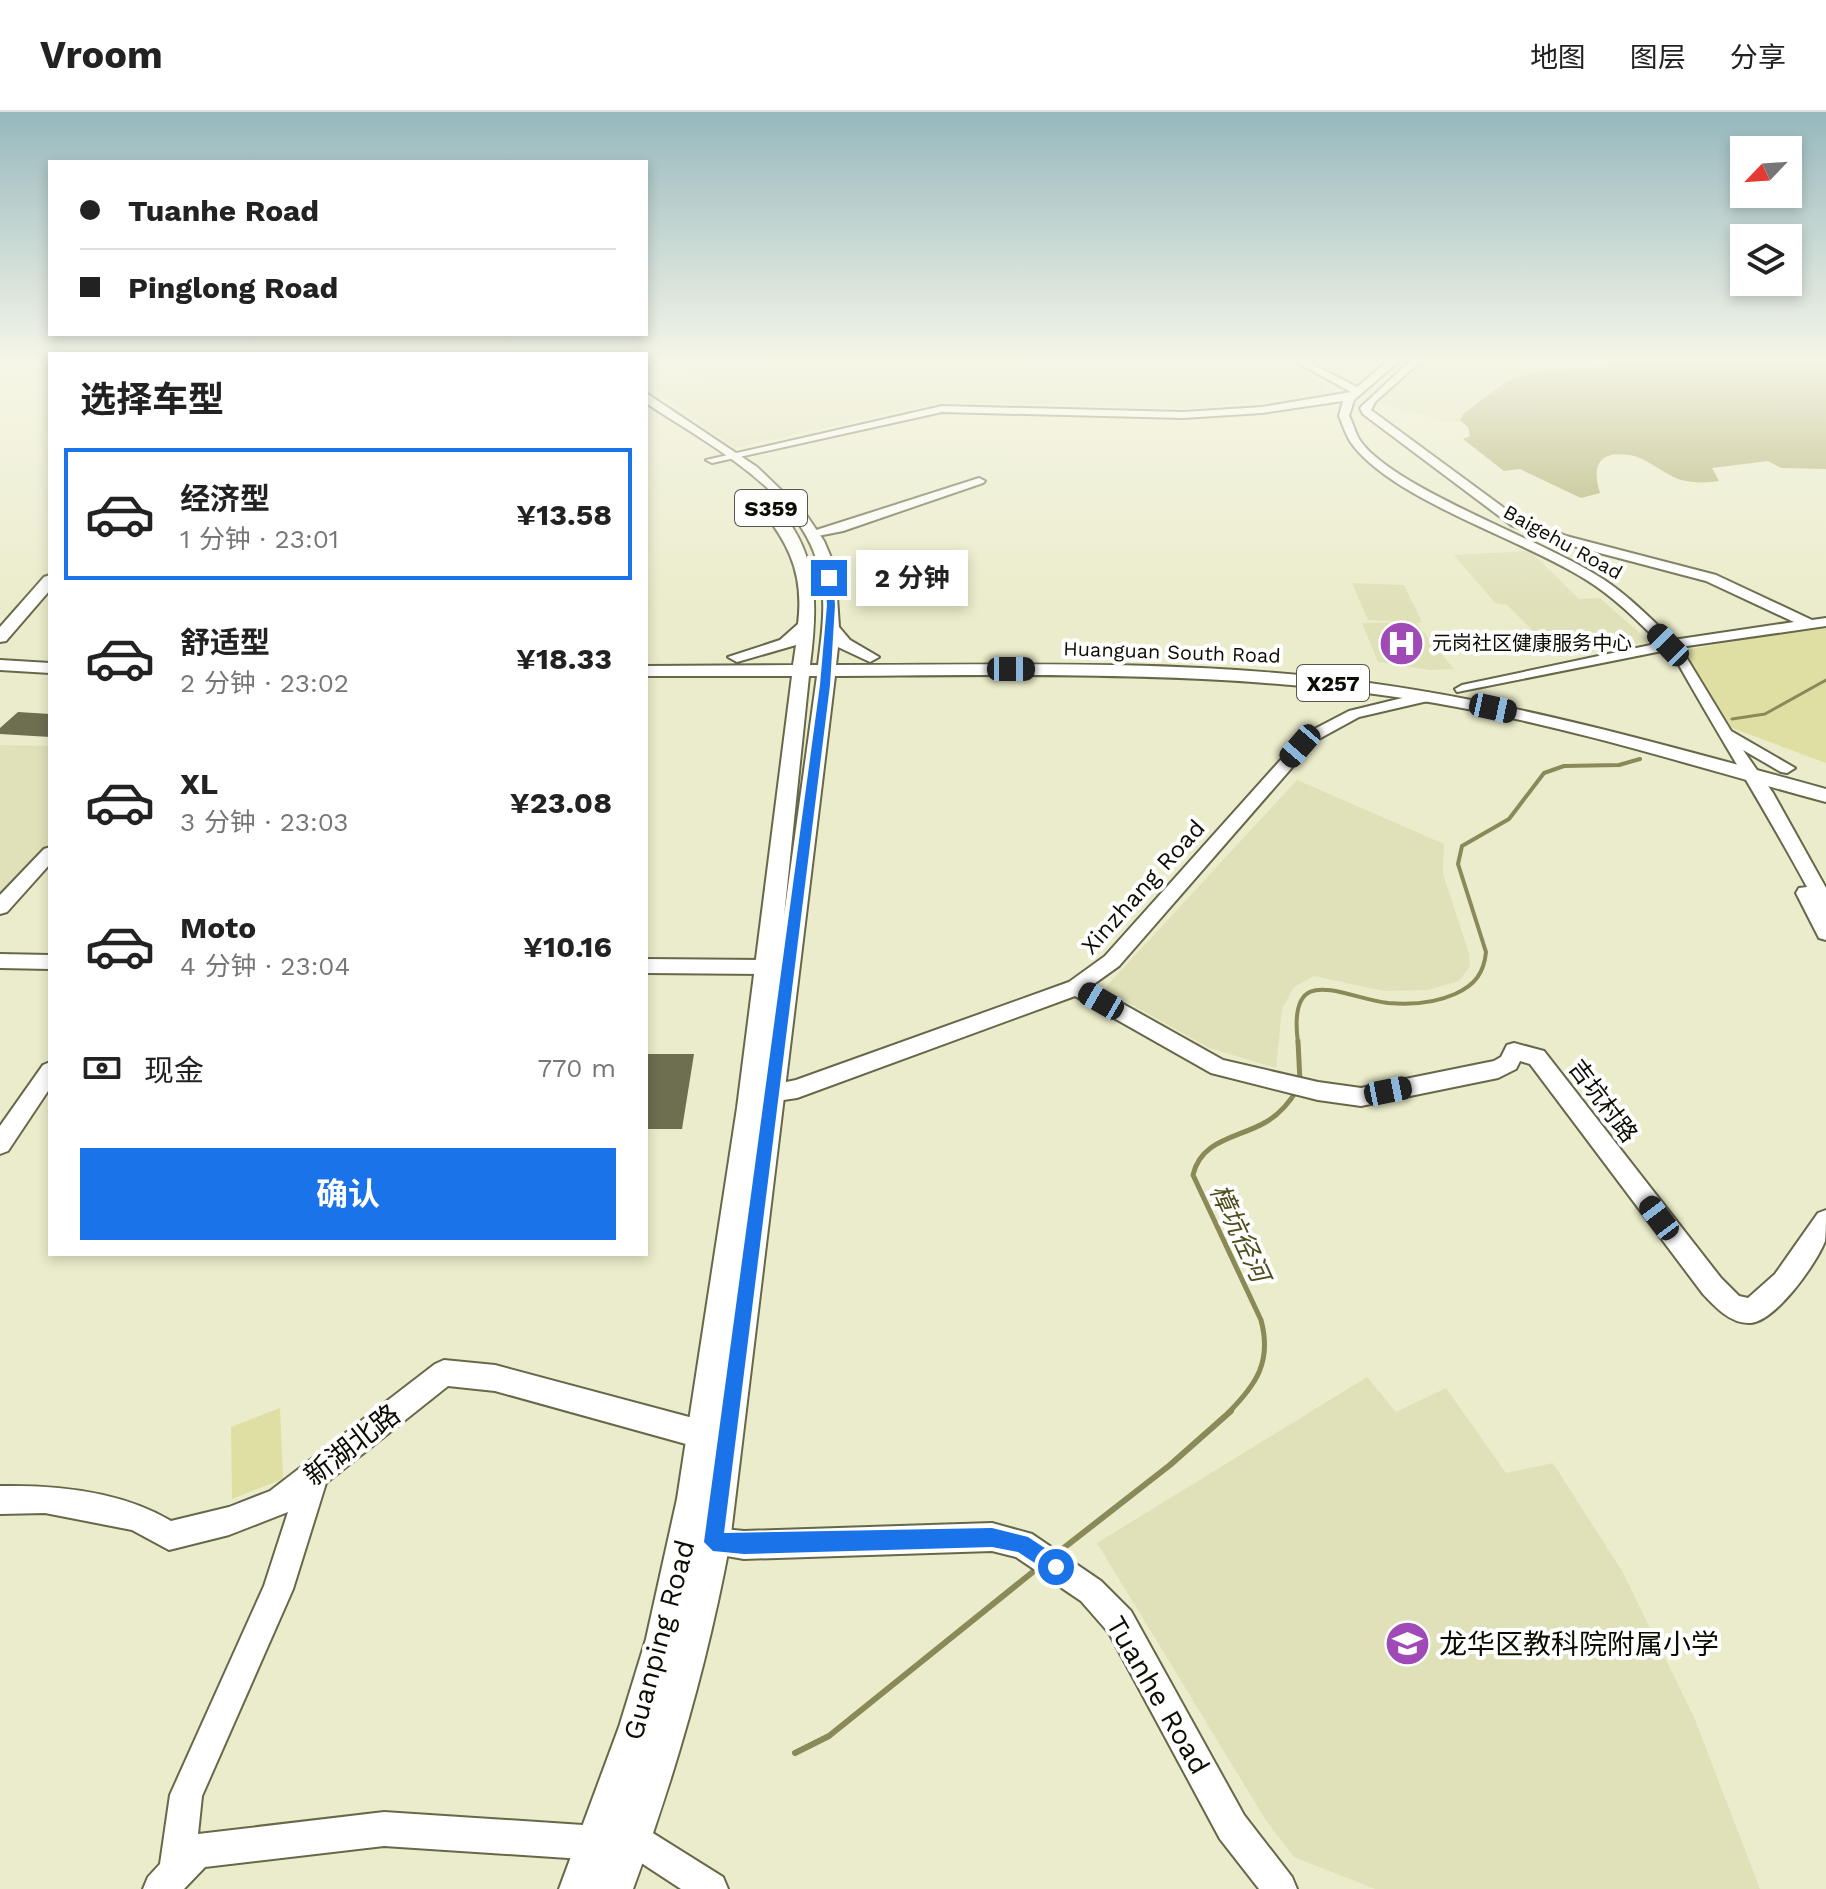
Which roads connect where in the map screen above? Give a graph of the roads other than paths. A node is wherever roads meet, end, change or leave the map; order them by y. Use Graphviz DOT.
graph roads {
  1 [pos="691,444"];
  2 [pos="713,444"];
  3 [pos="784,444"];
  4 [pos="1358,444"];
  5 [pos="1410,444"];
  6 [pos="730,456"];
  7 [pos="712,460"];
  8 [pos="979,481"];
  9 [pos="813,533"];
  10 [pos="48,583"];
  11 [pos="48,601"];
  12 [pos="1826,622"];
  13 [pos="807,623"];
  14 [pos="1807,623"];
  15 [pos="830,627"];
  16 [pos="1668,645"];
  17 [pos="48,654"];
  18 [pos="2,657"];
  19 [pos="648,657"];
  20 [pos="870,657"];
  21 [pos="741,664"];
  22 [pos="48,668"];
  23 [pos="648,671"];
  24 [pos="814,676"];
  25 [pos="1462,689"];
  26 [pos="1427,697"];
  27 [pos="1720,726"];
  28 [pos="1737,761"];
  29 [pos="1787,768"];
  30 [pos="1822,790"];
  31 [pos="1773,809"];
  32 [pos="48,855"];
  33 [pos="1826,905"];
  34 [pos="0,907"];
  35 [pos="1826,933"];
  36 [pos="0,961"];
  37 [pos="48,962"];
  38 [pos="648,966"];
  39 [pos="767,967"];
  40 [pos="1076,987"];
  41 [pos="48,1074"];
  42 [pos="770,1093"];
  43 [pos="0,1144"];
  44 [pos="1826,1221"];
  45 [pos="704,1435"];
  46 [pos="315,1473"];
  47 [pos="0,1500"];
  48 [pos="713,1542"];
  49 [pos="632,1837"];
  50 [pos="598,1843"];
  51 [pos="168,1881"];
  52 [pos="580,1889"];
  53 [pos="612,1889"];
  54 [pos="711,1889"];
  55 [pos="1280,1889"];
  1 -- 7 [label="main road, S359"];
  2 -- 6 [label="main road, S359"];
  3 -- 6 [label="street"];
  4 -- 16 [label="street, Baigehu Road"];
  5 -- 14 [label="street"];
  6 -- 7 [label="street"];
  6 -- 9 [label="main road, S359"];
  7 -- 13 [label="main road, S359"];
  8 -- 9 [label="street"];
  9 -- 15 [label="main road, S359"];
  10 -- 18 [label="main road"];
  11 -- 18 [label="main road"];
  12 -- 14 [label="street"];
  13 -- 21 [label="main road"];
  13 -- 24 [label="main road, S359"];
  14 -- 16 [label="street"];
  15 -- 20 [label="main road"];
  15 -- 24 [label="main road, S359"];
  16 -- 25 [label="street"];
  16 -- 27 [label="street, Baigehu Road"];
  16 -- 28 [label="street, Baigehu Road"];
  17 -- 18 [label="main road"];
  18 -- 22 [label="main road"];
  19 -- 21 [label="main road, Huanguan South Road / X257"];
  20 -- 24 [label="main road, Huanguan South Road / X257"];
  20 -- 25 [label="main road, Huanguan South Road / X257"];
  21 -- 23 [label="main road, Huanguan South Road / X257"];
  21 -- 24 [label="main road, Huanguan South Road / X257"];
  21 -- 24 [label="main road"];
  24 -- 26 [label="main road, Huanguan South Road / X257"];
  24 -- 39 [label="main road, Guanping Road / S359"];
  24 -- 42 [label="main road, Guanping Road / S359"];
  25 -- 28 [label="main road, Huanguan South Road / X257"];
  26 -- 28 [label="main road, Huanguan South Road / X257"];
  26 -- 40 [label="street, Xinzhang Road"];
  27 -- 28 [label="street, Baigehu Road"];
  27 -- 29 [label="street"];
  28 -- 29 [label="main road, Huanguan South Road / X257"];
  28 -- 30 [label="main road, Huanguan South Road / X257"];
  28 -- 31 [label="street"];
  28 -- 35 [label="street"];
  29 -- 30 [label="main road, Huanguan South Road / X257"];
  30 -- 31 [label="street"];
  31 -- 33 [label="street"];
  32 -- 34 [label="street"];
  36 -- 37 [label="street"];
  38 -- 39 [label="street"];
  39 -- 45 [label="main road, Guanping Road / S359"];
  40 -- 42 [label="street, Xinzhang Road"];
  40 -- 44 [label="street, 吉坑村路"];
  41 -- 43 [label="street"];
  42 -- 48 [label="main road, Guanping Road / S359"];
  45 -- 46 [label="street, 新湖北路"];
  45 -- 50 [label="main road, Guanping Road / S359"];
  46 -- 47 [label="street, 新湖北路"];
  46 -- 51 [label="street"];
  48 -- 49 [label="main road, Guanping Road / S359"];
  48 -- 55 [label="street, Tuanhe Road"];
  49 -- 53 [label="main road, Guanping Road / S359"];
  49 -- 54 [label="street"];
  50 -- 51 [label="street"];
  50 -- 52 [label="main road, Guanping Road / S359"];
}
